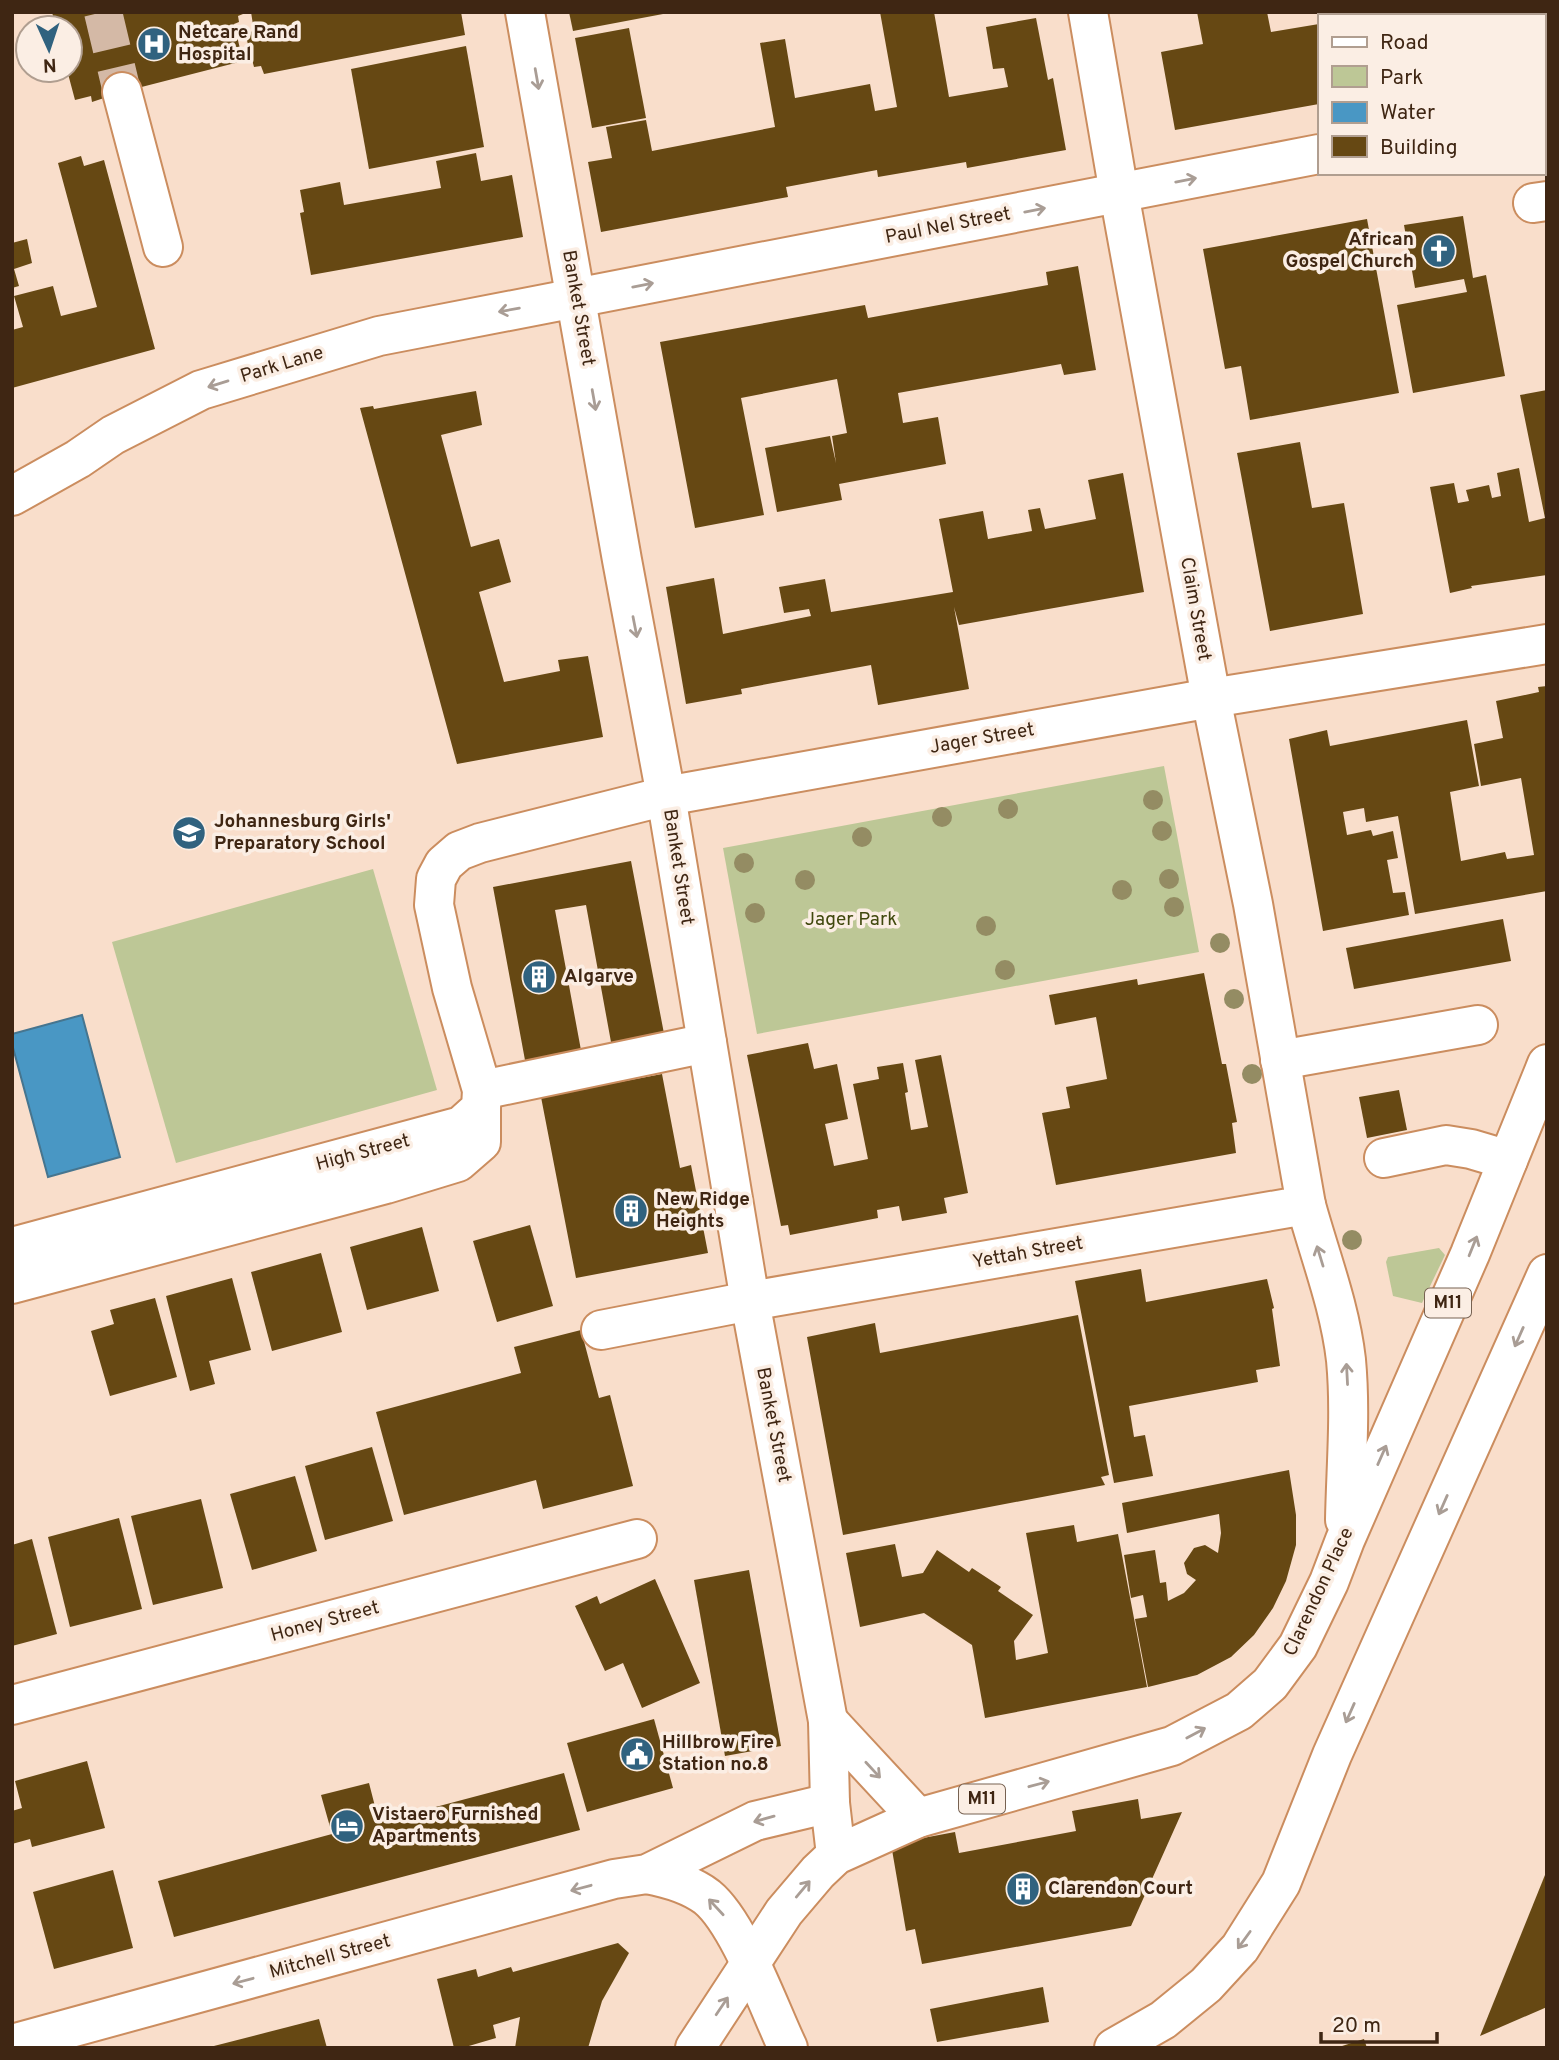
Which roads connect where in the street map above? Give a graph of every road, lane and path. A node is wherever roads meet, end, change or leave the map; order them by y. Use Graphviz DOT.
graph roads {
  1 [pos="525,12"];
  2 [pos="1088,12"];
  3 [pos="122,92"];
  4 [pos="1318,154"];
  5 [pos="1119,194"];
  6 [pos="163,247"];
  7 [pos="576,298"];
  8 [pos="12,496"];
  9 [pos="1547,644"];
  10 [pos="1211,698"];
  11 [pos="666,796"];
  12 [pos="1478,1026"];
  13 [pos="707,1043"];
  14 [pos="1280,1059"];
  15 [pos="1547,1063"];
  16 [pos="482,1099"];
  17 [pos="1384,1158"];
  18 [pos="1508,1160"];
  19 [pos="1306,1205"];
  20 [pos="12,1247"];
  21 [pos="1547,1275"];
  22 [pos="12,1284"];
  23 [pos="750,1301"];
  24 [pos="601,1330"];
  25 [pos="637,1539"];
  26 [pos="1345,1540"];
  27 [pos="12,1705"];
  28 [pos="828,1721"];
  29 [pos="830,1802"];
  30 [pos="918,1818"];
  31 [pos="836,1855"];
  32 [pos="648,1874"];
  33 [pos="750,1965"];
  34 [pos="12,2044"];
  35 [pos="695,2048"];
  36 [pos="788,2048"];
  37 [pos="1114,2048"];
  1 -- 7 [label="street, Banket Street, one-way"];
  2 -- 5 [label="street, Claim Street"];
  3 -- 6 [label="street"];
  5 -- 4 [label="street, Paul Nel Street, one-way"];
  7 -- 5 [label="street, Paul Nel Street, one-way"];
  5 -- 10 [label="street, Claim Street"];
  7 -- 8 [label="street, Park Lane, one-way"];
  7 -- 11 [label="street, Banket Street, one-way"];
  9 -- 10 [label="street, Jager Street"];
  10 -- 11 [label="street, Jager Street"];
  10 -- 14 [label="street, Claim Street"];
  11 -- 13 [label="street, Banket Street"];
  11 -- 16 [label="street, Jager Street"];
  12 -- 14 [label="street"];
  13 -- 16 [label="street"];
  13 -- 23 [label="street, Banket Street"];
  14 -- 19 [label="street, Claim Street"];
  15 -- 18 [label="street, Clarendon Place / M11"];
  16 -- 20 [label="street, High Street"];
  16 -- 22 [label="street"];
  17 -- 18 [label="street"];
  26 -- 18 [label="street, Clarendon Place / M11, one-way"];
  19 -- 23 [label="street, Yettah Street"];
  26 -- 19 [label="street, Claim Street, one-way"];
  21 -- 37 [label="street, one-way"];
  23 -- 24 [label="street, Yettah Street"];
  23 -- 28 [label="street, Banket Street"];
  25 -- 27 [label="street, Honey Street"];
  30 -- 26 [label="street, Clarendon Place / M11, one-way"];
  28 -- 29 [label="street, Banket Street"];
  28 -- 30 [label="street, one-way"];
  29 -- 31 [label="street, Banket Street"];
  29 -- 32 [label="street, Mitchell Street, one-way"];
  30 -- 31 [label="street, Clarendon Place / M11"];
  33 -- 31 [label="street, M11, one-way"];
  33 -- 32 [label="street, Mitchell Street, one-way"];
  32 -- 34 [label="street, Mitchell Street, one-way"];
  35 -- 33 [label="street, M11, one-way"];
  33 -- 36 [label="street, Mitchell Street"];
}
